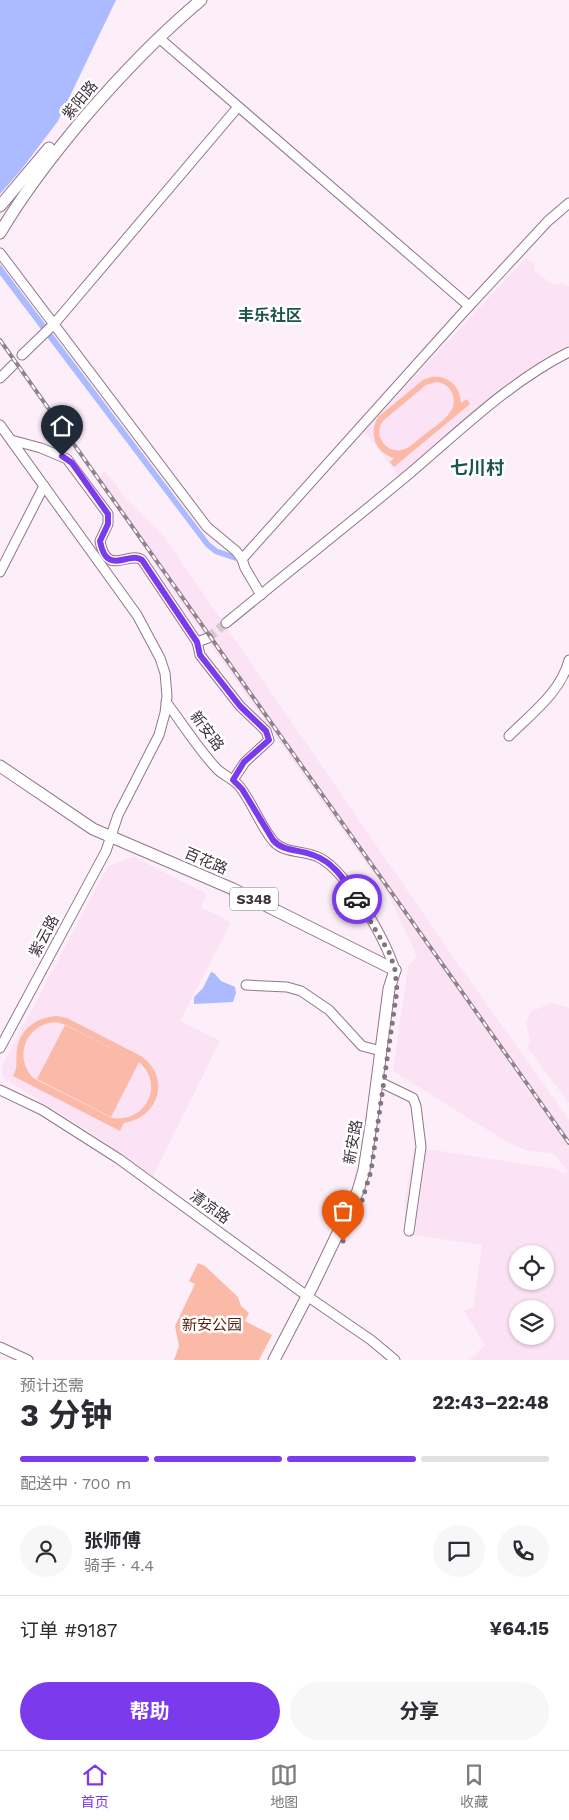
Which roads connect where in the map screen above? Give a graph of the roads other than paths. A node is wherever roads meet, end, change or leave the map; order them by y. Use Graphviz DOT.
graph roads {
  1 [pos="188,0"];
  2 [pos="201,0"];
  3 [pos="159,38"];
  4 [pos="238,108"];
  5 [pos="569,203"];
  6 [pos="0,206"];
  7 [pos="0,233"];
  8 [pos="0,253"];
  9 [pos="469,306"];
  10 [pos="53,325"];
  11 [pos="569,352"];
  12 [pos="22,355"];
  13 [pos="13,365"];
  14 [pos="0,378"];
  15 [pos="0,425"];
  16 [pos="11,440"];
  17 [pos="44,486"];
  18 [pos="242,559"];
  19 [pos="0,572"];
  20 [pos="260,595"];
  21 [pos="226,623"];
  22 [pos="208,638"];
  23 [pos="197,642"];
  24 [pos="569,660"];
  25 [pos="166,702"];
  26 [pos="509,736"];
  27 [pos="0,758"];
  28 [pos="0,766"];
  29 [pos="233,780"];
  30 [pos="111,836"];
  31 [pos="395,970"];
  32 [pos="246,985"];
  33 [pos="0,1048"];
  34 [pos="381,1051"];
  35 [pos="384,1084"];
  36 [pos="0,1090"];
  37 [pos="409,1231"];
  38 [pos="310,1298"];
  39 [pos="0,1347"];
  40 [pos="28,1360"];
  41 [pos="274,1360"];
  42 [pos="282,1360"];
  43 [pos="395,1360"];
  1 -- 6 [label="main road, 紫阳路"];
  2 -- 3 [label="main road, 紫阳路"];
  3 -- 4 [label="street"];
  3 -- 7 [label="main road, 紫阳路"];
  4 -- 9 [label="street"];
  4 -- 10 [label="street"];
  5 -- 9 [label="street"];
  8 -- 10 [label="street"];
  9 -- 18 [label="street"];
  10 -- 12 [label="street"];
  10 -- 18 [label="street"];
  11 -- 20 [label="street"];
  13 -- 14 [label="street"];
  15 -- 16 [label="street, 紫云路"];
  16 -- 17 [label="street, 紫云路"];
  16 -- 23 [label="street"];
  17 -- 19 [label="street"];
  17 -- 25 [label="street, 紫云路"];
  18 -- 20 [label="street"];
  20 -- 21 [label="street"];
  22 -- 23 [label="street"];
  23 -- 29 [label="street"];
  24 -- 26 [label="street"];
  25 -- 29 [label="street, 新安路"];
  25 -- 30 [label="street, 紫云路"];
  27 -- 30 [label="main road, 百花路 / S348"];
  28 -- 30 [label="main road, 百花路 / S348"];
  29 -- 31 [label="street, 新安路"];
  30 -- 31 [label="main road, 百花路 / S348"];
  30 -- 33 [label="street, 紫云路"];
  31 -- 34 [label="main road, 新安路"];
  31 -- 35 [label="main road, 新安路"];
  32 -- 34 [label="street"];
  34 -- 38 [label="main road, 新安路"];
  35 -- 37 [label="street"];
  35 -- 38 [label="main road, 新安路"];
  36 -- 38 [label="street, 清凉路"];
  38 -- 41 [label="main road, 新安路"];
  38 -- 42 [label="main road, 新安路"];
  38 -- 43 [label="street, 清凉路"];
  39 -- 40 [label="street"];
}
